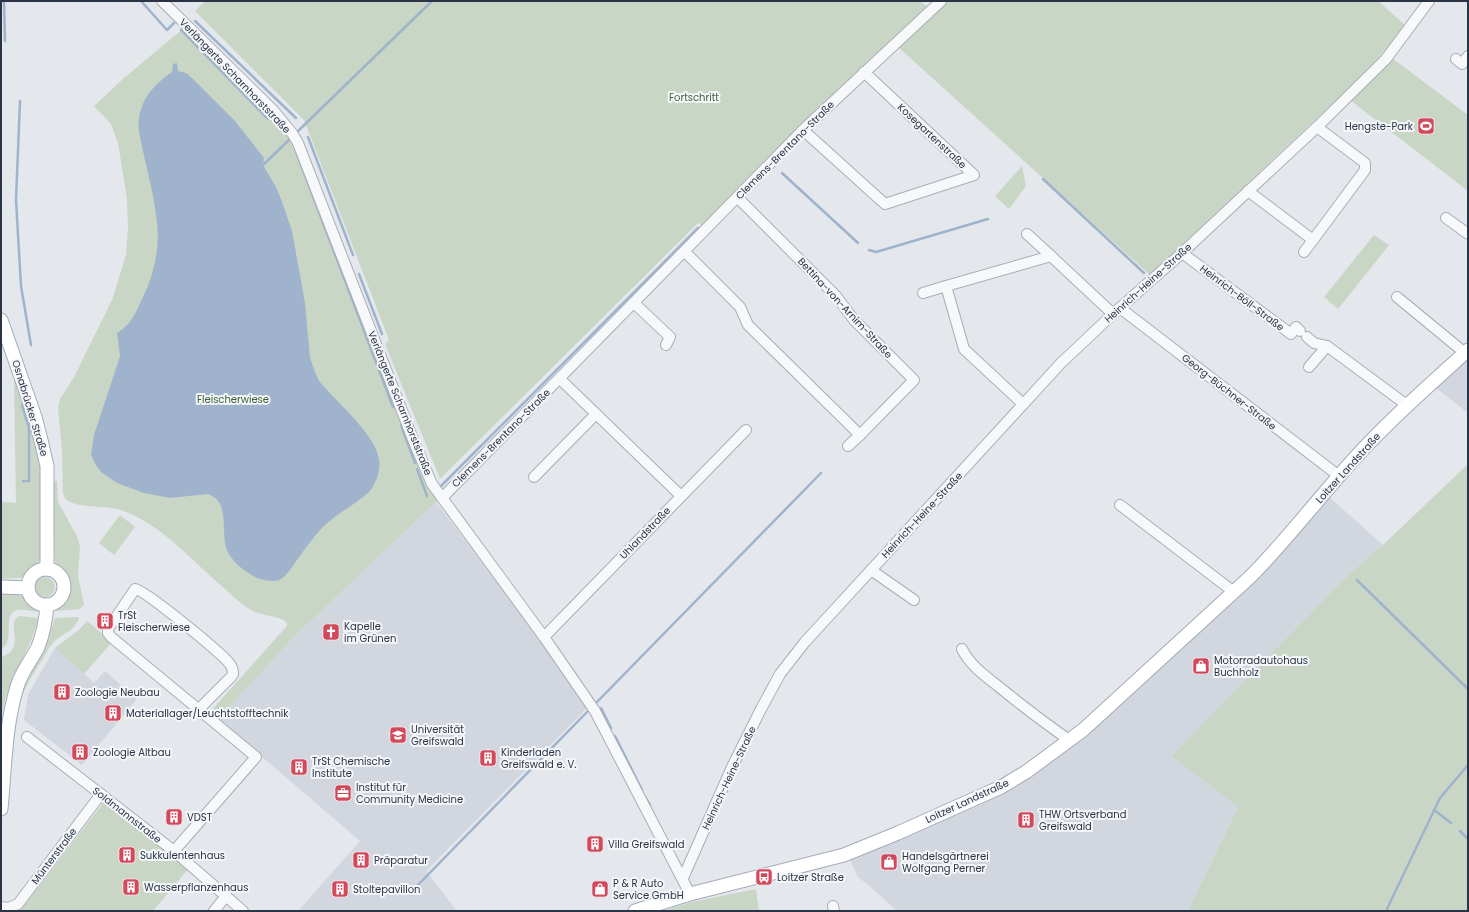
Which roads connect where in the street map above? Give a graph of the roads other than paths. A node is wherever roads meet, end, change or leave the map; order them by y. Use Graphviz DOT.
graph roads {
  1 [pos="162,1"];
  2 [pos="941,1"];
  3 [pos="1429,1"];
  4 [pos="864,72"];
  5 [pos="1317,127"];
  6 [pos="803,130"];
  7 [pos="1248,192"];
  8 [pos="738,198"];
  9 [pos="1446,218"];
  10 [pos="1027,234"];
  11 [pos="1468,234"];
  12 [pos="1313,240"];
  13 [pos="685,252"];
  14 [pos="1304,252"];
  15 [pos="1182,253"];
  16 [pos="1051,256"];
  17 [pos="946,286"];
  18 [pos="923,293"];
  19 [pos="1397,297"];
  20 [pos="634,303"];
  21 [pos="1117,311"];
  22 [pos="1,320"];
  23 [pos="666,345"];
  24 [pos="1327,346"];
  25 [pos="1466,351"];
  26 [pos="1308,367"];
  27 [pos="560,379"];
  28 [pos="1024,404"];
  29 [pos="1408,406"];
  30 [pos="596,414"];
  31 [pos="746,430"];
  32 [pos="860,436"];
  33 [pos="848,446"];
  34 [pos="1339,476"];
  35 [pos="534,477"];
  36 [pos="681,496"];
  37 [pos="442,498"];
  38 [pos="1120,505"];
  39 [pos="47,569"];
  40 [pos="872,570"];
  41 [pos="1,587"];
  42 [pos="28,588"];
  43 [pos="1234,592"];
  44 [pos="914,600"];
  45 [pos="47,605"];
  46 [pos="544,637"];
  47 [pos="962,649"];
  48 [pos="199,709"];
  49 [pos="27,737"];
  50 [pos="1069,740"];
  51 [pos="101,794"];
  52 [pos="1,809"];
  53 [pos="174,851"];
  54 [pos="683,878"];
  55 [pos="690,894"];
  56 [pos="226,896"];
  57 [pos="1,907"];
  58 [pos="214,911"];
  59 [pos="243,911"];
  60 [pos="635,911"];
  1 -- 37 [label="street, Verlängerte Scharnhorststraße"];
  2 -- 4 [label="street, Clemens-Brentano-Straße"];
  3 -- 5 [label="street, Heinrich-Heine-Straße"];
  4 -- 6 [label="street, Clemens-Brentano-Straße"];
  4 -- 6 [label="street, Kosegartenstraße"];
  5 -- 7 [label="street, Heinrich-Heine-Straße"];
  5 -- 12 [label="street"];
  6 -- 8 [label="street, Clemens-Brentano-Straße"];
  7 -- 12 [label="street"];
  7 -- 15 [label="street, Heinrich-Heine-Straße"];
  8 -- 13 [label="street, Clemens-Brentano-Straße"];
  8 -- 32 [label="street, Bettina-von-Arnim-Straße"];
  9 -- 11 [label="street"];
  10 -- 16 [label="street, Georg-Büchner-Straße"];
  12 -- 14 [label="street"];
  13 -- 20 [label="street, Clemens-Brentano-Straße"];
  13 -- 32 [label="street"];
  15 -- 21 [label="street, Heinrich-Heine-Straße"];
  15 -- 24 [label="street, Heinrich-Böll-Straße"];
  16 -- 17 [label="street"];
  16 -- 21 [label="street, Georg-Büchner-Straße"];
  17 -- 18 [label="street"];
  17 -- 28 [label="street"];
  19 -- 25 [label="street"];
  20 -- 23 [label="street"];
  20 -- 27 [label="street, Clemens-Brentano-Straße"];
  21 -- 28 [label="street, Heinrich-Heine-Straße"];
  21 -- 34 [label="street, Georg-Büchner-Straße"];
  22 -- 39 [label="main road, Osnabrücker Straße"];
  24 -- 26 [label="street"];
  24 -- 29 [label="street"];
  25 -- 29 [label="main road, Loitzer Landstraße"];
  27 -- 30 [label="street"];
  27 -- 37 [label="street, Clemens-Brentano-Straße"];
  28 -- 40 [label="street, Heinrich-Heine-Straße"];
  29 -- 34 [label="main road, Loitzer Landstraße"];
  30 -- 35 [label="street"];
  30 -- 36 [label="street"];
  31 -- 36 [label="street, Uhlandstraße"];
  32 -- 33 [label="street, Bettina-von-Arnim-Straße"];
  34 -- 43 [label="main road, Loitzer Landstraße"];
  36 -- 46 [label="street, Uhlandstraße"];
  37 -- 46 [label="street, Verlängerte Scharnhorststraße"];
  38 -- 43 [label="street"];
  39 -- 42 [label="main road"];
  39 -- 45 [label="main road"];
  40 -- 44 [label="street"];
  40 -- 54 [label="street, Heinrich-Heine-Straße"];
  41 -- 42 [label="main road"];
  42 -- 45 [label="main road"];
  43 -- 50 [label="main road, Loitzer Landstraße"];
  45 -- 52 [label="main road"];
  46 -- 54 [label="street, Verlängerte Scharnhorststraße"];
  47 -- 50 [label="street"];
  48 -- 48 [label="street"];
  48 -- 53 [label="street"];
  49 -- 51 [label="street, Soldmannstraße"];
  50 -- 55 [label="main road, Loitzer Landstraße"];
  51 -- 53 [label="street, Soldmannstraße"];
  51 -- 57 [label="street, Münterstraße"];
  53 -- 56 [label="street, Soldmannstraße"];
  54 -- 55 [label="street, Verlängerte Scharnhorststraße"];
  55 -- 60 [label="main road"];
  56 -- 58 [label="street"];
  56 -- 59 [label="street, Soldmannstraße"];
}
